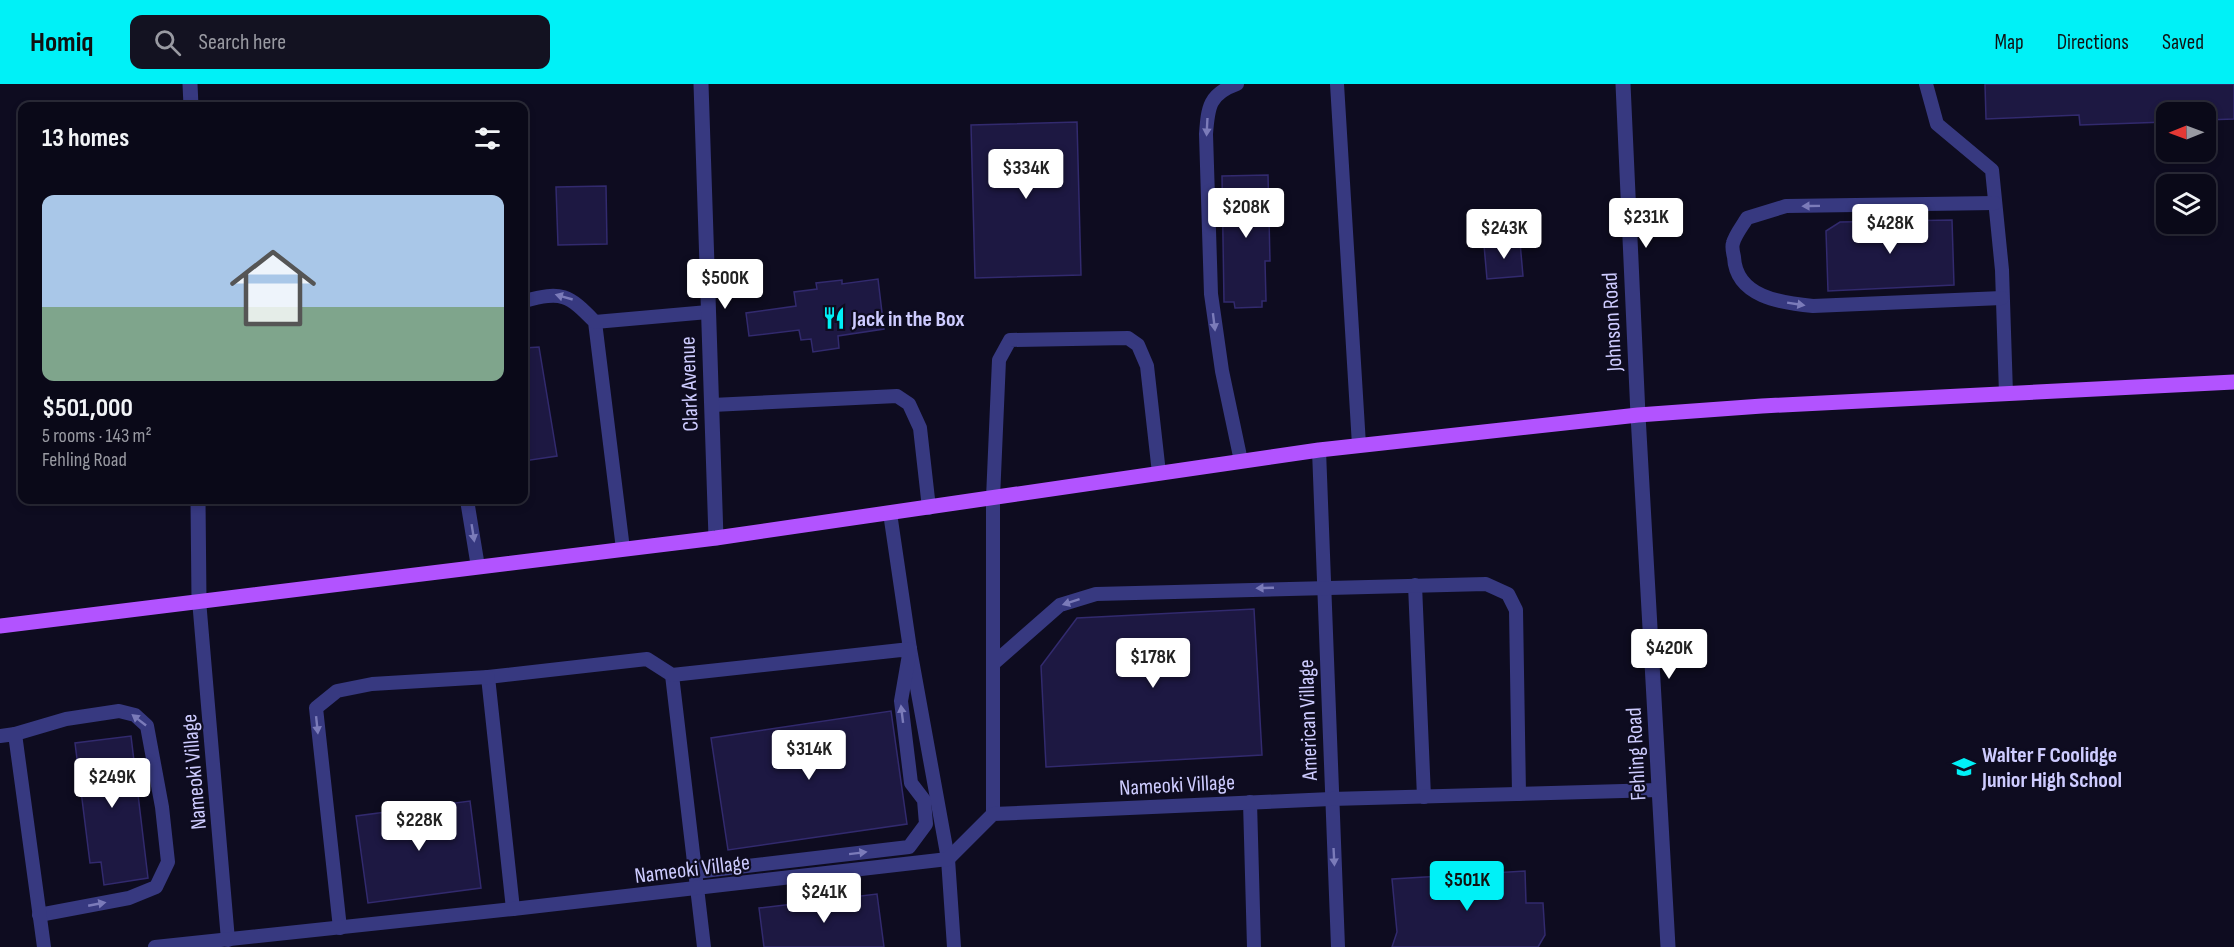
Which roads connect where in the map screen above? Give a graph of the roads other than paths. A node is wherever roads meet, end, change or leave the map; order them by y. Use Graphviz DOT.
graph roads {
  1 [pos="190,84"];
  2 [pos="701,84"];
  3 [pos="1237,84"];
  4 [pos="1336,84"];
  5 [pos="1623,84"];
  6 [pos="1926,84"];
  7 [pos="190,102"];
  8 [pos="1995,203"];
  9 [pos="2002,298"];
  10 [pos="528,300"];
  11 [pos="708,312"];
  12 [pos="595,322"];
  13 [pos="2234,382"];
  14 [pos="2006,394"];
  15 [pos="712,405"];
  16 [pos="1638,415"];
  17 [pos="1359,445"];
  18 [pos="1319,450"];
  19 [pos="1240,461"];
  20 [pos="1159,473"];
  21 [pos="993,498"];
  22 [pos="198,504"];
  23 [pos="468,504"];
  24 [pos="929,508"];
  25 [pos="890,513"];
  26 [pos="716,538"];
  27 [pos="623,549"];
  28 [pos="478,567"];
  29 [pos="1415,585"];
  30 [pos="1323,586"];
  31 [pos="199,600"];
  32 [pos="0,626"];
  33 [pos="910,649"];
  34 [pos="994,663"];
  35 [pos="672,675"];
  36 [pos="488,677"];
  37 [pos="15,734"];
  38 [pos="0,736"];
  39 [pos="1659,790"];
  40 [pos="1520,794"];
  41 [pos="1424,796"];
  42 [pos="1331,799"];
  43 [pos="1250,802"];
  44 [pos="993,814"];
  45 [pos="948,859"];
  46 [pos="696,873"];
  47 [pos="697,888"];
  48 [pos="513,909"];
  49 [pos="39,915"];
  50 [pos="340,928"];
  51 [pos="228,940"];
  52 [pos="44,947"];
  53 [pos="156,947"];
  54 [pos="705,947"];
  55 [pos="954,947"];
  56 [pos="1254,947"];
  57 [pos="1338,947"];
  58 [pos="1668,947"];
  1 -- 7 [label="street"];
  2 -- 11 [label="street, Clark Avenue"];
  3 -- 19 [label="lane, one-way"];
  4 -- 17 [label="lane"];
  5 -- 16 [label="street, Johnson Road"];
  6 -- 8 [label="lane"];
  8 -- 9 [label="lane"];
  8 -- 9 [label="lane, one-way"];
  9 -- 14 [label="lane"];
  12 -- 10 [label="lane, one-way"];
  11 -- 12 [label="lane"];
  11 -- 15 [label="street, Clark Avenue"];
  12 -- 27 [label="lane"];
  13 -- 14 [label="main road"];
  14 -- 16 [label="main road"];
  15 -- 24 [label="lane"];
  15 -- 26 [label="street, Clark Avenue"];
  16 -- 17 [label="main road"];
  16 -- 39 [label="street, Fehling Road"];
  17 -- 18 [label="main road"];
  18 -- 19 [label="main road"];
  18 -- 30 [label="lane, American Village"];
  19 -- 20 [label="main road"];
  20 -- 21 [label="main road"];
  20 -- 21 [label="lane"];
  21 -- 24 [label="main road"];
  21 -- 34 [label="lane"];
  22 -- 31 [label="street"];
  23 -- 28 [label="lane, one-way"];
  24 -- 25 [label="main road"];
  25 -- 26 [label="main road"];
  25 -- 33 [label="lane"];
  26 -- 27 [label="main road"];
  27 -- 28 [label="main road"];
  28 -- 31 [label="main road"];
  29 -- 30 [label="lane"];
  29 -- 40 [label="lane"];
  29 -- 41 [label="lane"];
  30 -- 34 [label="lane, one-way"];
  30 -- 42 [label="lane, American Village"];
  31 -- 32 [label="main road"];
  31 -- 51 [label="lane, Nameoki Village"];
  33 -- 35 [label="lane"];
  33 -- 45 [label="lane"];
  46 -- 33 [label="lane, one-way"];
  34 -- 44 [label="lane"];
  35 -- 36 [label="lane"];
  35 -- 46 [label="lane"];
  36 -- 48 [label="lane"];
  36 -- 50 [label="lane, one-way"];
  37 -- 38 [label="lane"];
  37 -- 49 [label="lane"];
  49 -- 37 [label="lane, one-way"];
  39 -- 40 [label="lane"];
  39 -- 58 [label="street, Fehling Road"];
  40 -- 41 [label="lane"];
  41 -- 42 [label="lane"];
  42 -- 43 [label="lane, American Village"];
  42 -- 57 [label="lane, one-way"];
  43 -- 44 [label="lane, Nameoki Village"];
  43 -- 56 [label="lane"];
  44 -- 45 [label="lane"];
  45 -- 47 [label="lane, Nameoki Village"];
  45 -- 55 [label="lane"];
  46 -- 47 [label="lane"];
  47 -- 48 [label="lane, Nameoki Village"];
  47 -- 54 [label="lane"];
  48 -- 50 [label="lane, Nameoki Village"];
  49 -- 52 [label="lane"];
  50 -- 51 [label="lane, Nameoki Village"];
  51 -- 53 [label="lane, Nameoki Village"];
}
